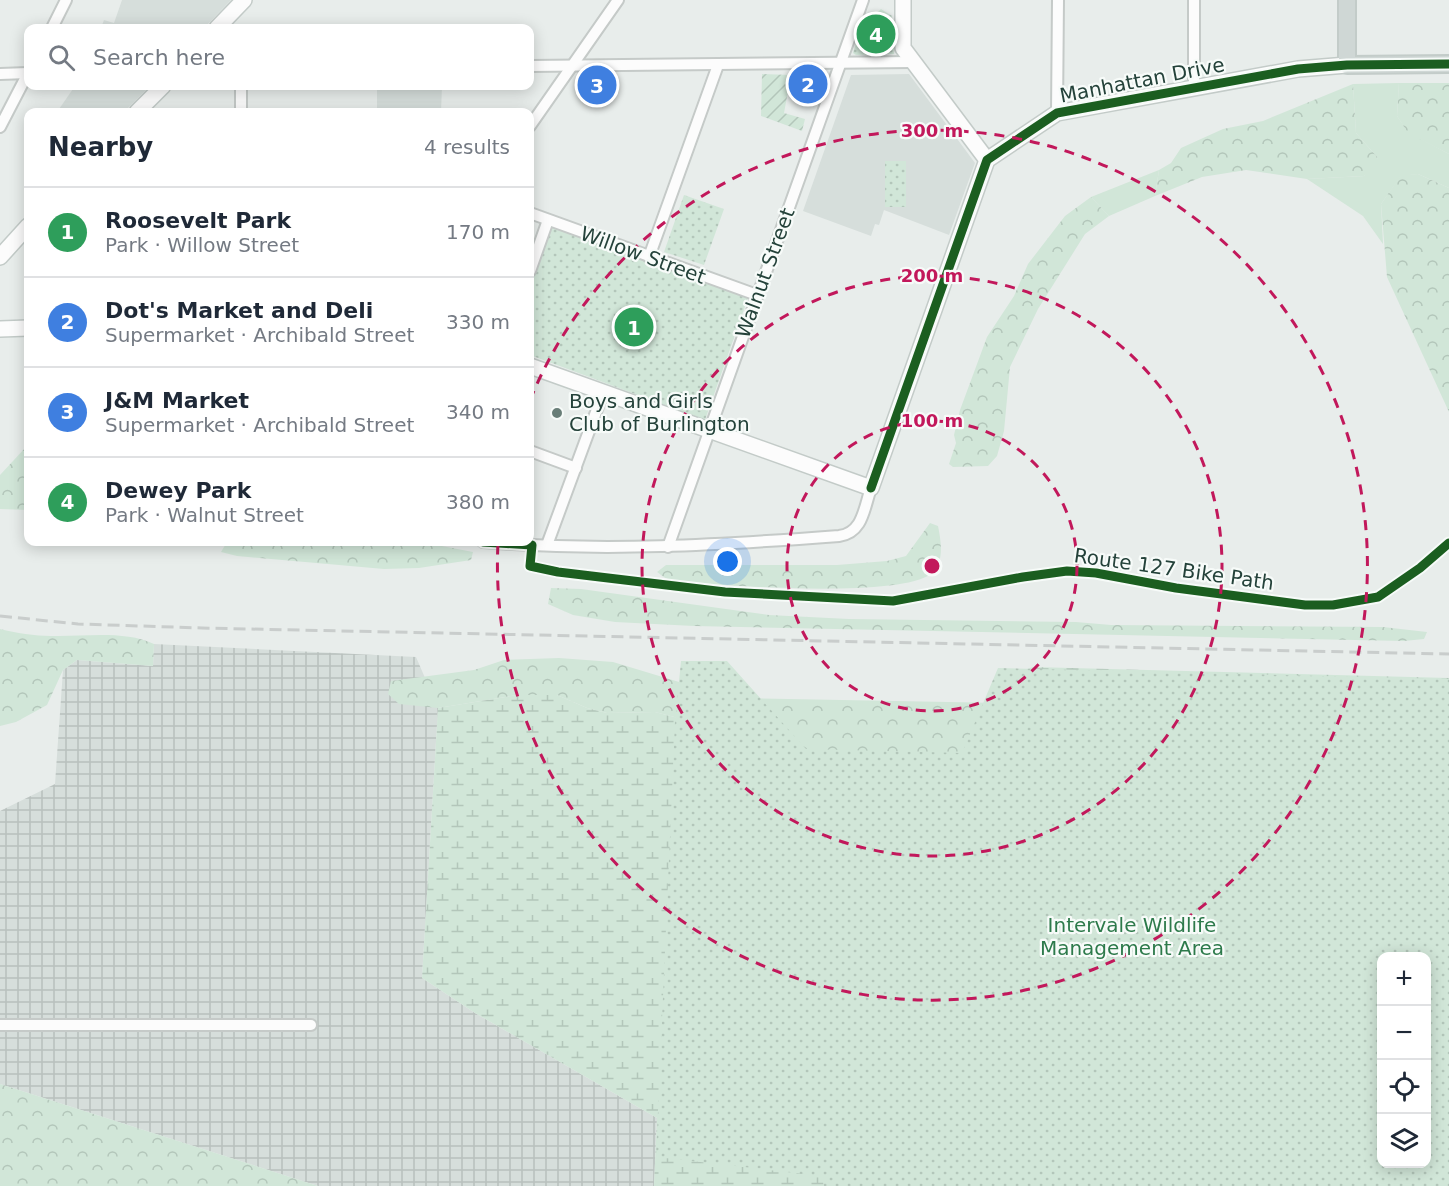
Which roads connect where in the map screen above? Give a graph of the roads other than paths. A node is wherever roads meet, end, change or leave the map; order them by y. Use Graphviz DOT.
graph roads {
  1 [pos="66,0"];
  2 [pos="244,0"];
  3 [pos="618,0"];
  4 [pos="863,0"];
  5 [pos="903,0"];
  6 [pos="1058,0"];
  7 [pos="1194,0"];
  8 [pos="1347,0"];
  9 [pos="54,24"];
  10 [pos="221,24"];
  11 [pos="913,62"];
  12 [pos="841,63"];
  13 [pos="1449,64"];
  14 [pos="718,65"];
  15 [pos="1347,65"];
  16 [pos="534,66"];
  17 [pos="573,66"];
  18 [pos="24,73"];
  19 [pos="0,74"];
  20 [pos="24,81"];
  21 [pos="1194,88"];
  22 [pos="159,90"];
  23 [pos="242,90"];
  24 [pos="141,108"];
  25 [pos="241,108"];
  26 [pos="1057,113"];
  27 [pos="534,120"];
  28 [pos="0,127"];
  29 [pos="987,160"];
  30 [pos="534,215"];
  31 [pos="548,220"];
  32 [pos="24,230"];
  33 [pos="0,257"];
  34 [pos="649,257"];
  35 [pos="534,260"];
  36 [pos="757,296"];
  37 [pos="0,328"];
  38 [pos="24,328"];
  39 [pos="534,367"];
  40 [pos="603,393"];
  41 [pos="709,430"];
  42 [pos="534,452"];
  43 [pos="576,468"];
  44 [pos="872,488"];
  45 [pos="534,544"];
  46 [pos="547,545"];
  47 [pos="668,547"];
  48 [pos="0,1025"];
  49 [pos="311,1025"];
  1 -- 9 [label="street"];
  2 -- 10 [label="street"];
  3 -- 17 [label="street"];
  4 -- 12 [label="street, Walnut Street"];
  5 -- 11 [label="street"];
  6 -- 26 [label="street"];
  7 -- 21 [label="street"];
  8 -- 15 [label="main road"];
  11 -- 12 [label="street"];
  11 -- 29 [label="street"];
  12 -- 14 [label="street"];
  12 -- 36 [label="street, Walnut Street"];
  13 -- 15 [label="main road, Manhattan Drive"];
  14 -- 17 [label="street"];
  14 -- 34 [label="street"];
  15 -- 21 [label="street, Manhattan Drive"];
  16 -- 17 [label="street"];
  17 -- 27 [label="street"];
  18 -- 19 [label="street"];
  20 -- 28 [label="street"];
  21 -- 26 [label="street, Manhattan Drive"];
  22 -- 24 [label="street"];
  23 -- 25 [label="street"];
  26 -- 29 [label="street, Manhattan Drive"];
  29 -- 44 [label="street"];
  30 -- 31 [label="street, Willow Street"];
  31 -- 34 [label="street, Willow Street"];
  31 -- 35 [label="street"];
  32 -- 33 [label="street"];
  34 -- 36 [label="street, Willow Street"];
  36 -- 41 [label="street, Walnut Street"];
  37 -- 38 [label="street"];
  39 -- 40 [label="street"];
  40 -- 41 [label="street"];
  40 -- 43 [label="street"];
  41 -- 44 [label="street"];
  41 -- 47 [label="street, Walnut Street"];
  42 -- 43 [label="street"];
  43 -- 46 [label="street"];
  44 -- 47 [label="street"];
  45 -- 46 [label="street"];
  46 -- 47 [label="street"];
  48 -- 49 [label="street"];
}
